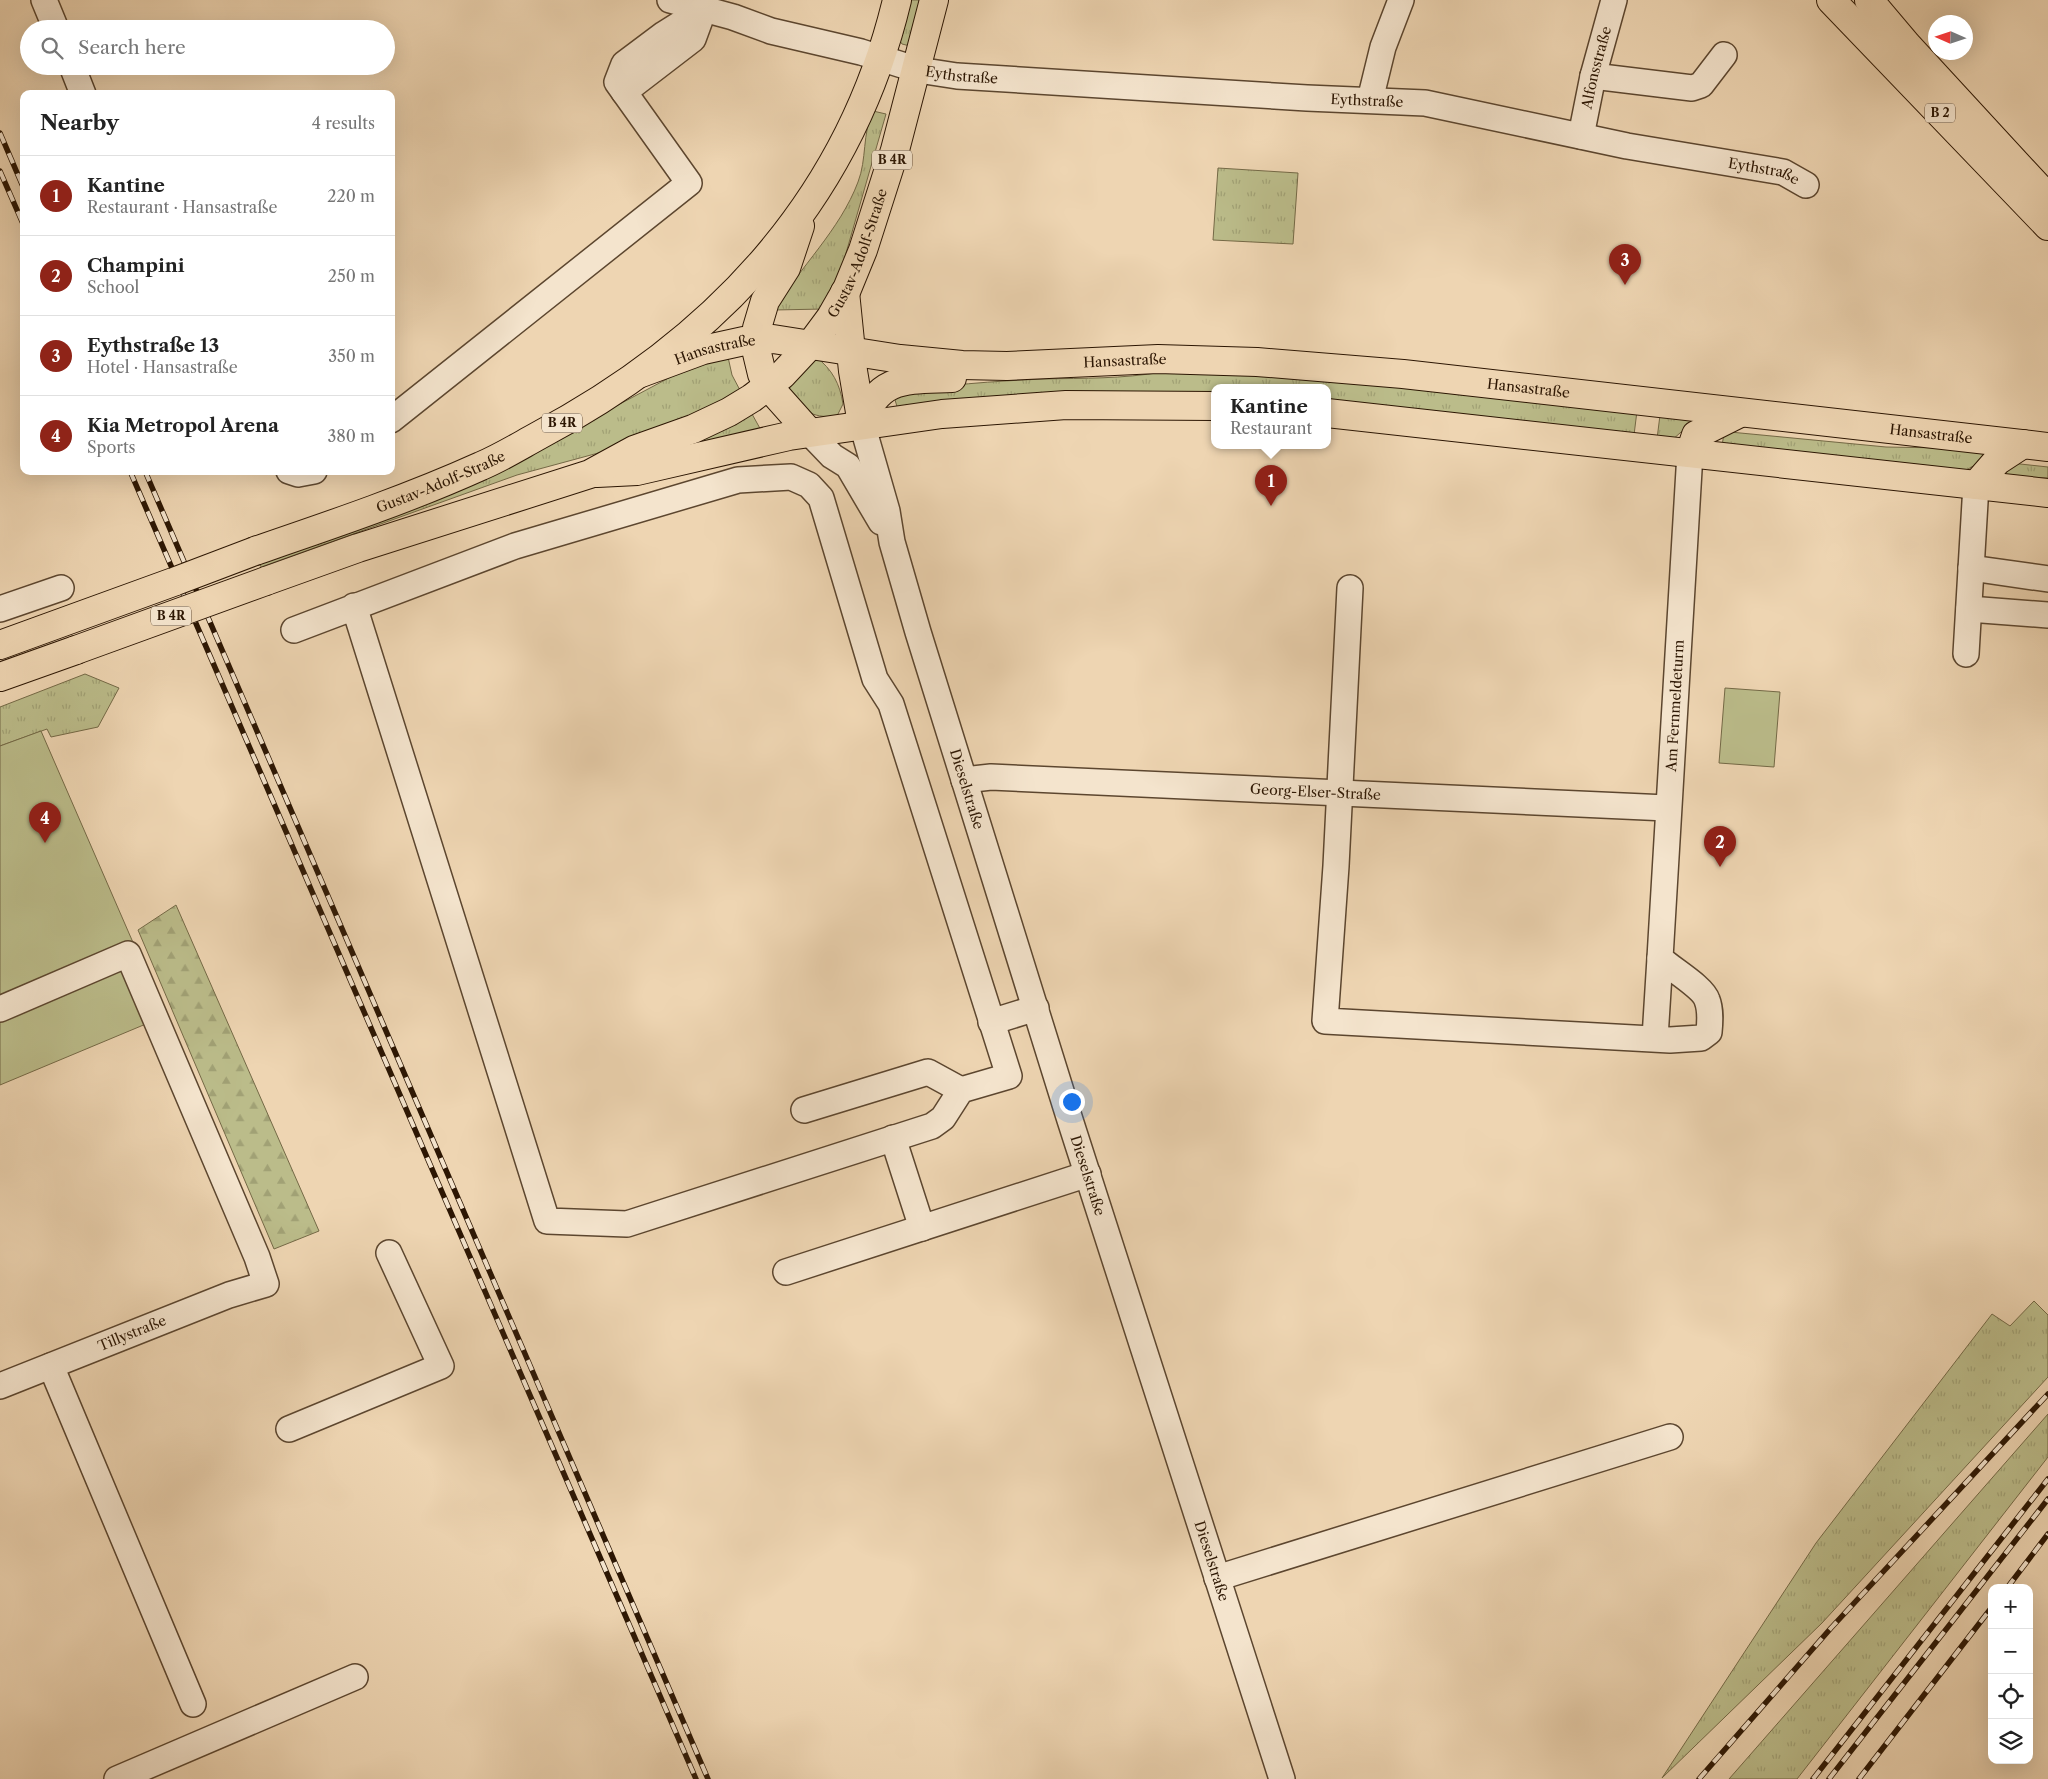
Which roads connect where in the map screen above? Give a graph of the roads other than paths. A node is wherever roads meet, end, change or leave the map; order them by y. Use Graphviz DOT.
graph roads {
  1 [pos="44,0"];
  2 [pos="670,0"];
  3 [pos="897,0"];
  4 [pos="934,0"];
  5 [pos="1401,0"];
  6 [pos="1614,0"];
  7 [pos="1831,0"];
  8 [pos="1869,0"];
  9 [pos="704,9"];
  10 [pos="52,20"];
  11 [pos="1724,55"];
  12 [pos="880,57"];
  13 [pos="918,70"];
  14 [pos="76,75"];
  15 [pos="1593,76"];
  16 [pos="81,90"];
  17 [pos="1370,100"];
  18 [pos="1581,136"];
  19 [pos="1806,185"];
  20 [pos="2048,198"];
  21 [pos="808,203"];
  22 [pos="2048,226"];
  23 [pos="845,292"];
  24 [pos="756,340"];
  25 [pos="811,344"];
  26 [pos="850,351"];
  27 [pos="1007,366"];
  28 [pos="641,373"];
  29 [pos="768,386"];
  30 [pos="1211,406"];
  31 [pos="1331,413"];
  32 [pos="1740,413"];
  33 [pos="395,417"];
  34 [pos="862,424"];
  35 [pos="809,432"];
  36 [pos="2036,445"];
  37 [pos="1690,453"];
  38 [pos="848,466"];
  39 [pos="590,474"];
  40 [pos="1976,485"];
  41 [pos="2048,494"];
  42 [pos="892,542"];
  43 [pos="1971,568"];
  44 [pos="2048,579"];
  45 [pos="61,588"];
  46 [pos="1350,588"];
  47 [pos="2048,599"];
  48 [pos="1969,602"];
  49 [pos="354,606"];
  50 [pos="0,609"];
  51 [pos="2048,615"];
  52 [pos="294,630"];
  53 [pos="0,645"];
  54 [pos="1966,654"];
  55 [pos="0,677"];
  56 [pos="964,780"];
  57 [pos="1340,793"];
  58 [pos="1668,808"];
  59 [pos="1660,958"];
  60 [pos="1036,1008"];
  61 [pos="0,1009"];
  62 [pos="992,1022"];
  63 [pos="1654,1038"];
  64 [pos="961,1090"];
  65 [pos="804,1110"];
  66 [pos="893,1138"];
  67 [pos="1088,1174"];
  68 [pos="922,1228"];
  69 [pos="389,1253"];
  70 [pos="786,1272"];
  71 [pos="51,1366"];
  72 [pos="0,1386"];
  73 [pos="289,1428"];
  74 [pos="1670,1437"];
  75 [pos="1217,1578"];
  76 [pos="355,1677"];
  77 [pos="193,1704"];
  78 [pos="117,1779"];
  79 [pos="1282,1779"];
  1 -- 10 [label="street"];
  2 -- 9 [label="street"];
  3 -- 12 [label="main road, Gustav-Adolf-Straße / B 4R"];
  4 -- 13 [label="main road, Gustav-Adolf-Straße / B 4R"];
  5 -- 17 [label="street"];
  6 -- 15 [label="street, Alfonsstraße"];
  7 -- 22 [label="main road, B 2"];
  8 -- 20 [label="main road, B 2"];
  9 -- 12 [label="street"];
  9 -- 33 [label="street"];
  11 -- 15 [label="street"];
  12 -- 13 [label="street"];
  12 -- 21 [label="main road, Gustav-Adolf-Straße / B 4R"];
  13 -- 17 [label="street, Eythstraße"];
  13 -- 23 [label="main road, Gustav-Adolf-Straße / B 4R"];
  14 -- 16 [label="street"];
  15 -- 18 [label="street, Alfonsstraße"];
  17 -- 18 [label="street, Eythstraße"];
  18 -- 19 [label="street, Eythstraße"];
  21 -- 24 [label="main road, Gustav-Adolf-Straße"];
  21 -- 28 [label="main road, Gustav-Adolf-Straße / B 4R"];
  23 -- 25 [label="main road, Gustav-Adolf-Straße / B 4R"];
  23 -- 26 [label="main road"];
  24 -- 25 [label="main road, Hansastraße"];
  24 -- 28 [label="main road, Hansastraße"];
  24 -- 29 [label="main road, Gustav-Adolf-Straße"];
  25 -- 26 [label="main road, Hansastraße"];
  25 -- 29 [label="main road, Gustav-Adolf-Straße / B 4R"];
  26 -- 27 [label="main road, Hansastraße"];
  26 -- 34 [label="main road"];
  27 -- 32 [label="main road, Hansastraße"];
  27 -- 34 [label="main road, Hansastraße"];
  28 -- 53 [label="main road, Gustav-Adolf-Straße / B 4R, bridge"];
  29 -- 35 [label="main road, Gustav-Adolf-Straße"];
  29 -- 39 [label="main road, Gustav-Adolf-Straße / B 4R"];
  30 -- 34 [label="main road"];
  31 -- 37 [label="main road"];
  32 -- 36 [label="main road, Hansastraße"];
  32 -- 37 [label="main road"];
  34 -- 35 [label="main road"];
  34 -- 38 [label="street"];
  34 -- 42 [label="street, Dieselstraße"];
  35 -- 38 [label="street, Dieselstraße"];
  35 -- 39 [label="main road, Gustav-Adolf-Straße"];
  36 -- 40 [label="main road"];
  37 -- 40 [label="main road"];
  37 -- 58 [label="street, Am Fernmeldeturm"];
  38 -- 42 [label="street, Dieselstraße"];
  39 -- 55 [label="main road, Gustav-Adolf-Straße / B 4R, bridge"];
  40 -- 41 [label="main road"];
  40 -- 43 [label="street"];
  42 -- 56 [label="street, Dieselstraße"];
  43 -- 44 [label="street"];
  43 -- 48 [label="street"];
  45 -- 50 [label="street"];
  46 -- 57 [label="street"];
  47 -- 48 [label="street"];
  48 -- 51 [label="street"];
  48 -- 54 [label="street"];
  49 -- 52 [label="street"];
  49 -- 62 [label="street"];
  49 -- 66 [label="street"];
  56 -- 57 [label="street, Georg-Elser-Straße"];
  56 -- 60 [label="street, Dieselstraße"];
  57 -- 58 [label="street, Georg-Elser-Straße"];
  57 -- 63 [label="street"];
  58 -- 59 [label="street, Am Fernmeldeturm"];
  59 -- 63 [label="street, Am Fernmeldeturm"];
  59 -- 63 [label="street"];
  60 -- 62 [label="street"];
  60 -- 67 [label="street, Dieselstraße"];
  61 -- 71 [label="street, Tillystraße"];
  62 -- 64 [label="street"];
  64 -- 65 [label="street"];
  64 -- 66 [label="street"];
  66 -- 68 [label="street"];
  67 -- 68 [label="street"];
  67 -- 75 [label="street, Dieselstraße"];
  68 -- 70 [label="street"];
  69 -- 73 [label="street"];
  71 -- 72 [label="street, Tillystraße"];
  71 -- 77 [label="street"];
  74 -- 75 [label="street"];
  75 -- 79 [label="street, Dieselstraße"];
  76 -- 78 [label="street"];
}
